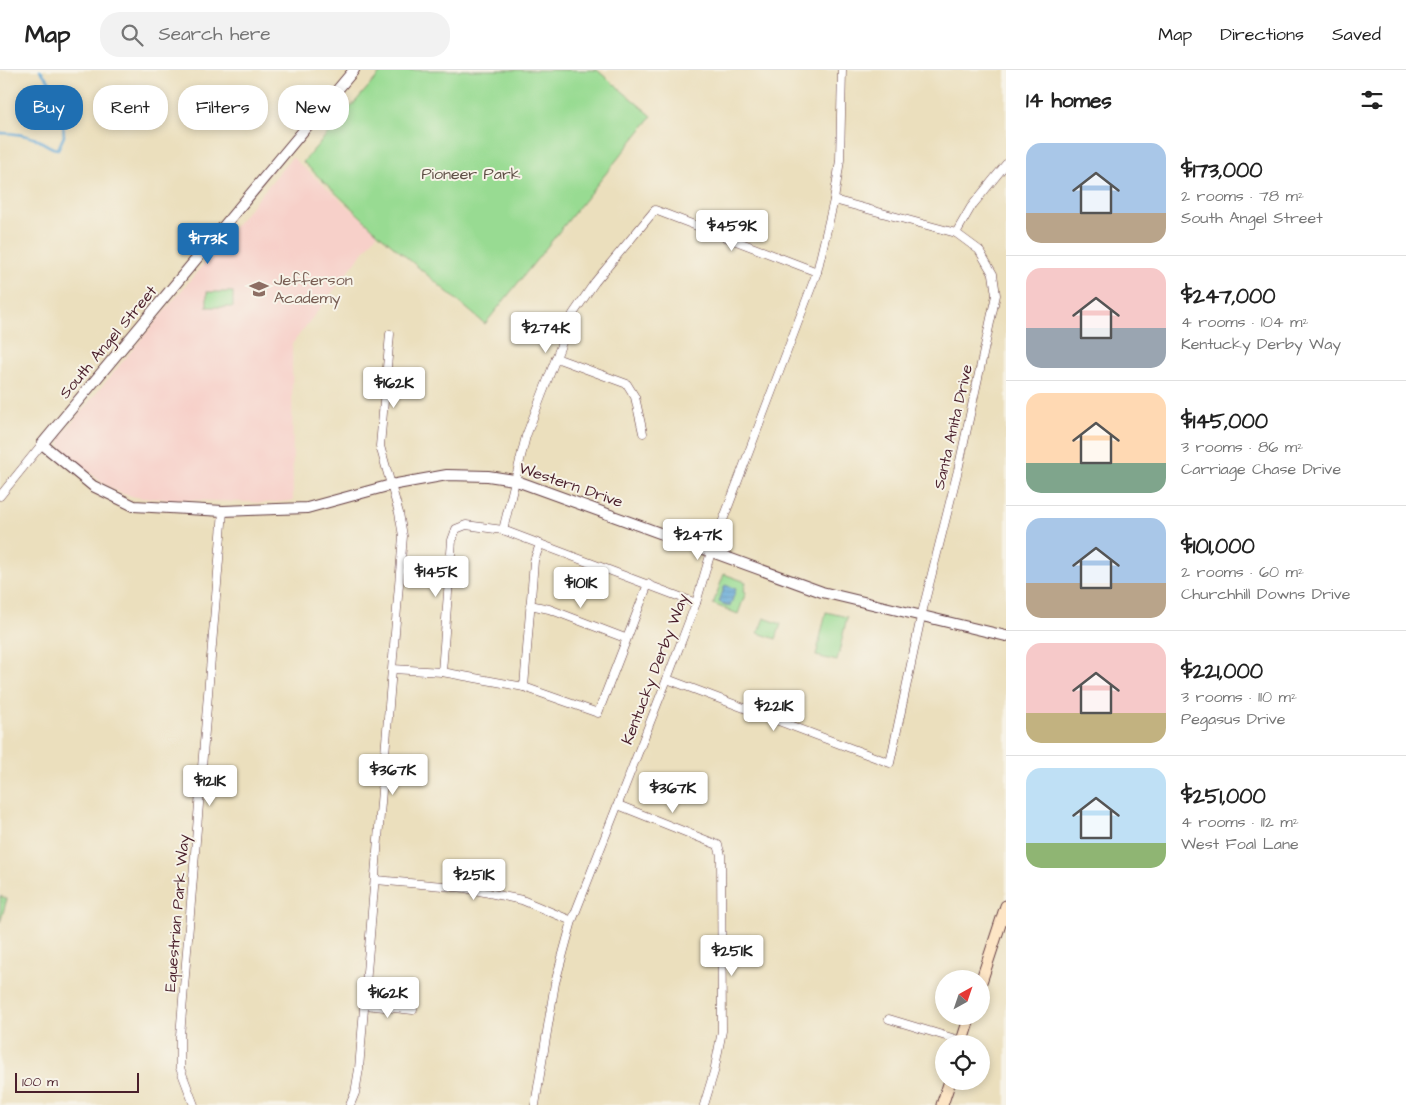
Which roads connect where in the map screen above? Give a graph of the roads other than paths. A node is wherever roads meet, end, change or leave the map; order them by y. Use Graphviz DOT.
graph roads {
  1 [pos="354,70"];
  2 [pos="842,70"];
  3 [pos="1006,164"];
  4 [pos="834,200"];
  5 [pos="956,233"];
  6 [pos="817,272"];
  7 [pos="390,334"];
  8 [pos="556,358"];
  9 [pos="643,433"];
  10 [pos="42,444"];
  11 [pos="514,480"];
  12 [pos="391,485"];
  13 [pos="0,496"];
  14 [pos="223,511"];
  15 [pos="503,530"];
  16 [pos="540,544"];
  17 [pos="711,552"];
  18 [pos="648,584"];
  19 [pos="696,602"];
  20 [pos="530,605"];
  21 [pos="921,617"];
  22 [pos="1006,636"];
  23 [pos="625,638"];
  24 [pos="393,669"];
  25 [pos="442,672"];
  26 [pos="667,679"];
  27 [pos="524,687"];
  28 [pos="618,805"];
  29 [pos="376,880"];
  30 [pos="1006,906"];
  31 [pos="572,921"];
  32 [pos="985,970"];
  33 [pos="365,1005"];
  34 [pos="413,1010"];
  35 [pos="889,1018"];
  36 [pos="939,1035"];
  37 [pos="947,1090"];
  38 [pos="194,1105"];
  39 [pos="350,1105"];
  40 [pos="536,1105"];
  41 [pos="704,1105"];
  42 [pos="942,1105"];
  1 -- 10 [label="street, South Angel Street"];
  2 -- 4 [label="street, Kentucky Derby Way"];
  3 -- 5 [label="street"];
  4 -- 5 [label="street, Santa Anita Drive"];
  4 -- 6 [label="street, Kentucky Derby Way"];
  5 -- 21 [label="street, Santa Anita Drive"];
  6 -- 8 [label="street"];
  6 -- 17 [label="street, Kentucky Derby Way"];
  7 -- 12 [label="street"];
  8 -- 9 [label="street"];
  8 -- 11 [label="street"];
  10 -- 13 [label="street, South Angel Street"];
  10 -- 14 [label="street, Western Drive"];
  11 -- 12 [label="street, Western Drive"];
  11 -- 15 [label="street"];
  11 -- 17 [label="street, Western Drive"];
  12 -- 14 [label="street, Western Drive"];
  12 -- 24 [label="street"];
  14 -- 38 [label="street, Equestrian Park Way"];
  15 -- 16 [label="street"];
  15 -- 25 [label="street"];
  16 -- 18 [label="street"];
  16 -- 20 [label="street"];
  17 -- 19 [label="street, Kentucky Derby Way"];
  17 -- 21 [label="street, Western Drive"];
  18 -- 19 [label="street"];
  18 -- 23 [label="street"];
  19 -- 26 [label="street, Kentucky Derby Way"];
  20 -- 23 [label="street"];
  20 -- 27 [label="street"];
  21 -- 22 [label="street, Western Drive"];
  21 -- 26 [label="street, Santa Anita Drive"];
  23 -- 27 [label="street"];
  24 -- 25 [label="street"];
  24 -- 29 [label="street"];
  25 -- 27 [label="street"];
  26 -- 28 [label="street, Kentucky Derby Way"];
  28 -- 31 [label="street, Kentucky Derby Way"];
  28 -- 41 [label="street"];
  29 -- 31 [label="street"];
  29 -- 33 [label="street"];
  30 -- 32 [label="main road"];
  31 -- 40 [label="street, Kentucky Derby Way"];
  33 -- 34 [label="street"];
  33 -- 39 [label="street"];
  35 -- 36 [label="street"];
  37 -- 42 [label="main road"];
}
